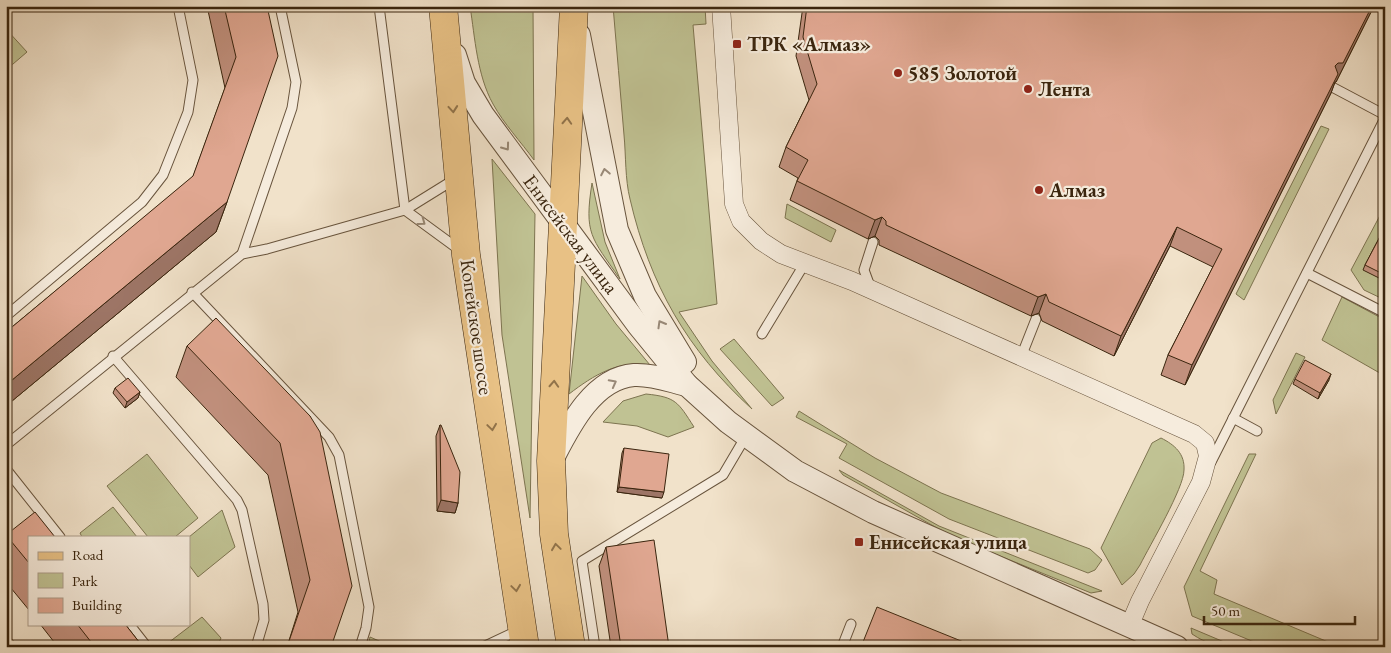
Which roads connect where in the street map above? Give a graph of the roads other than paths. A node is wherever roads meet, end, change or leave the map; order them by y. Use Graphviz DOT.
graph roads {
  1 [pos="178,6"];
  2 [pos="280,6"];
  3 [pos="379,6"];
  4 [pos="574,6"];
  5 [pos="720,6"];
  6 [pos="444,16"];
  7 [pos="1334,88"];
  8 [pos="1385,116"];
  9 [pos="459,176"];
  10 [pos="405,210"];
  11 [pos="562,222"];
  12 [pos="873,242"];
  13 [pos="242,254"];
  14 [pos="466,254"];
  15 [pos="805,262"];
  16 [pos="1307,273"];
  17 [pos="871,289"];
  18 [pos="192,292"];
  19 [pos="1385,313"];
  20 [pos="6,316"];
  21 [pos="1036,318"];
  22 [pos="762,334"];
  23 [pos="113,356"];
  24 [pos="1022,356"];
  25 [pos="687,385"];
  26 [pos="1233,418"];
  27 [pos="728,422"];
  28 [pos="1257,431"];
  29 [pos="746,436"];
  30 [pos="6,445"];
  31 [pos="551,461"];
  32 [pos="6,469"];
  33 [pos="1201,482"];
  34 [pos="59,536"];
  35 [pos="851,624"];
  36 [pos="131,626"];
  37 [pos="1129,627"];
  38 [pos="524,638"];
  39 [pos="6,640"];
  40 [pos="12,647"];
  41 [pos="147,647"];
  42 [pos="256,647"];
  43 [pos="360,647"];
  44 [pos="483,647"];
  45 [pos="571,647"];
  46 [pos="595,647"];
  47 [pos="842,647"];
  48 [pos="1177,647"];
  1 -- 20 [label="lane"];
  2 -- 13 [label="lane"];
  3 -- 10 [label="lane"];
  11 -- 4 [label="main road, one-way"];
  27 -- 4 [label="street, Енисейская улица, one-way"];
  5 -- 15 [label="street"];
  6 -- 9 [label="main road, Копейское шоссе, one-way"];
  6 -- 11 [label="street, Енисейская улица, one-way"];
  7 -- 8 [label="lane"];
  8 -- 16 [label="lane"];
  9 -- 10 [label="lane"];
  9 -- 14 [label="main road, Копейское шоссе"];
  10 -- 13 [label="lane"];
  10 -- 14 [label="lane, one-way"];
  11 -- 25 [label="street, Енисейская улица"];
  31 -- 11 [label="main road, one-way"];
  12 -- 17 [label="lane"];
  13 -- 18 [label="lane"];
  14 -- 38 [label="main road, Копейское шоссе, one-way"];
  15 -- 17 [label="street"];
  15 -- 22 [label="lane"];
  16 -- 19 [label="lane"];
  16 -- 26 [label="lane"];
  17 -- 24 [label="street"];
  18 -- 23 [label="lane"];
  18 -- 43 [label="lane"];
  21 -- 24 [label="lane"];
  23 -- 30 [label="lane"];
  23 -- 42 [label="lane"];
  24 -- 33 [label="street"];
  25 -- 27 [label="street, Енисейская улица"];
  31 -- 25 [label="street, one-way"];
  26 -- 28 [label="lane"];
  26 -- 33 [label="lane"];
  27 -- 29 [label="street, Енисейская улица"];
  29 -- 37 [label="street, Енисейская улица"];
  29 -- 46 [label="lane"];
  45 -- 31 [label="main road, one-way"];
  32 -- 34 [label="lane"];
  33 -- 37 [label="street"];
  35 -- 47 [label="lane"];
  36 -- 41 [label="lane"];
  37 -- 48 [label="street, Енисейская улица"];
  38 -- 44 [label="lane"];
  39 -- 40 [label="lane"];
}
